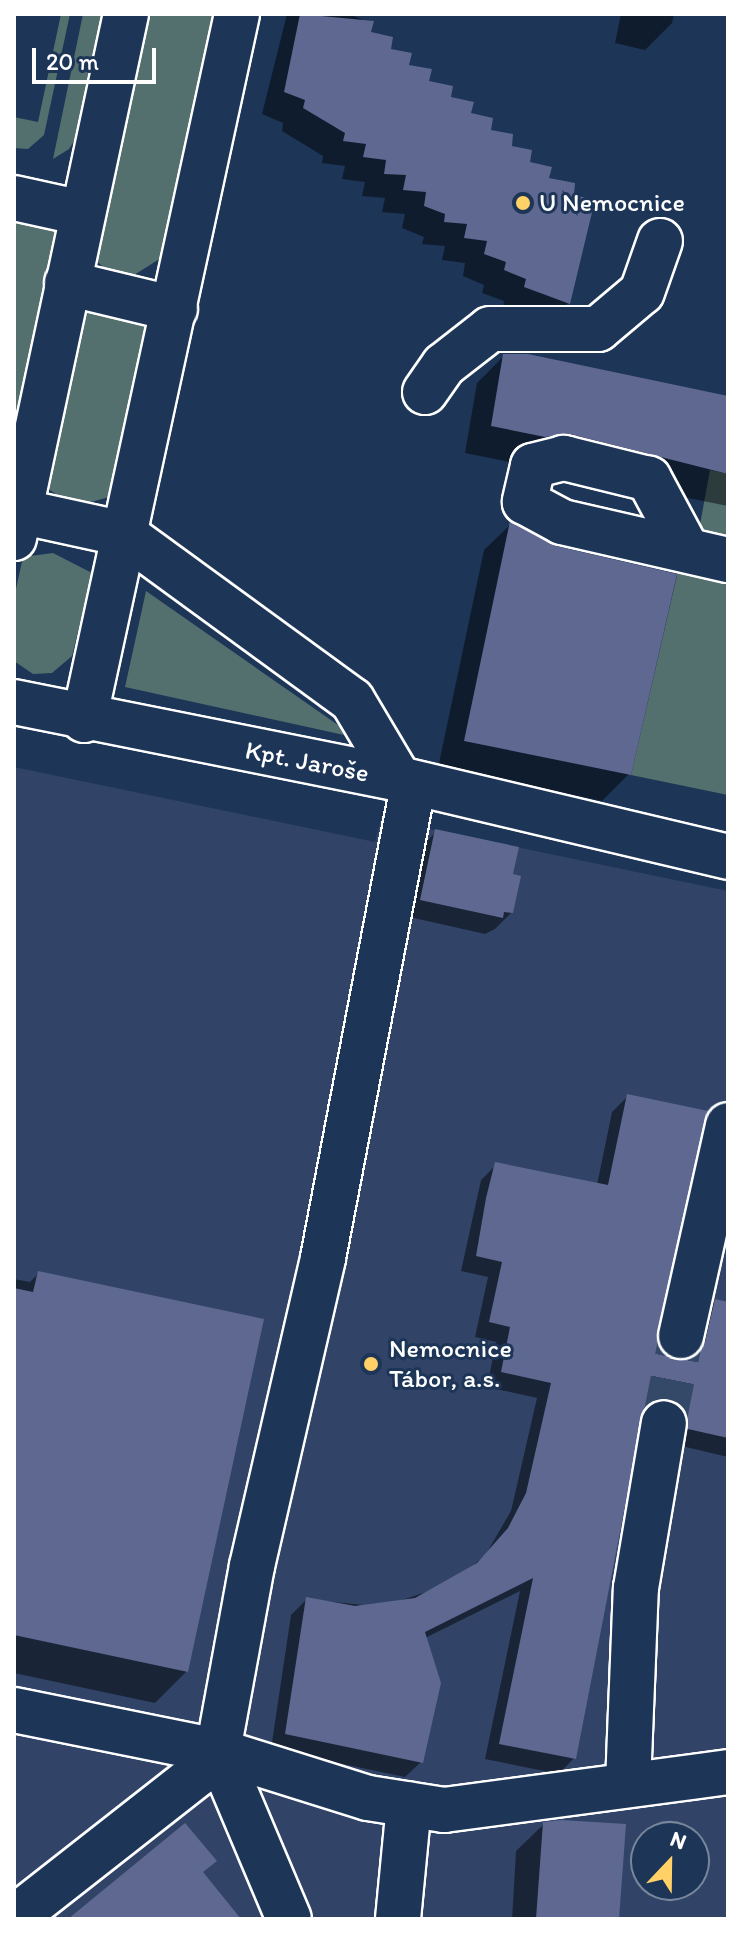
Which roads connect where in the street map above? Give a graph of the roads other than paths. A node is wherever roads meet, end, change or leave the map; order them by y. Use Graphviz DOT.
graph roads {
  1 [pos="126,14"];
  2 [pos="237,14"];
  3 [pos="14,198"];
  4 [pos="82,213"];
  5 [pos="660,241"];
  6 [pos="67,283"];
  7 [pos="175,309"];
  8 [pos="425,392"];
  9 [pos="16,520"];
  10 [pos="124,534"];
  11 [pos="14,702"];
  12 [pos="84,720"];
  13 [pos="406,782"];
  14 [pos="728,857"];
  15 [pos="728,1125"];
  16 [pos="681,1336"];
  17 [pos="664,1423"];
  18 [pos="14,1710"];
  19 [pos="218,1751"];
  20 [pos="728,1772"];
  21 [pos="628,1784"];
  22 [pos="409,1805"];
  23 [pos="14,1918"];
  24 [pos="289,1919"];
  25 [pos="398,1919"];
  1 -- 4 [label="street"];
  2 -- 7 [label="street"];
  3 -- 4 [label="street"];
  4 -- 6 [label="street"];
  5 -- 8 [label="street"];
  6 -- 7 [label="street"];
  6 -- 9 [label="street"];
  7 -- 10 [label="street"];
  9 -- 10 [label="street"];
  10 -- 12 [label="street"];
  10 -- 13 [label="street, Kpt. Jaroše"];
  11 -- 12 [label="street, Kpt. Jaroše"];
  12 -- 13 [label="street, Kpt. Jaroše"];
  13 -- 14 [label="street"];
  13 -- 19 [label="street"];
  15 -- 16 [label="street"];
  17 -- 21 [label="street"];
  18 -- 19 [label="street"];
  19 -- 22 [label="street"];
  19 -- 23 [label="street"];
  19 -- 24 [label="street"];
  20 -- 21 [label="street"];
  21 -- 22 [label="street"];
  22 -- 25 [label="street"];
}
